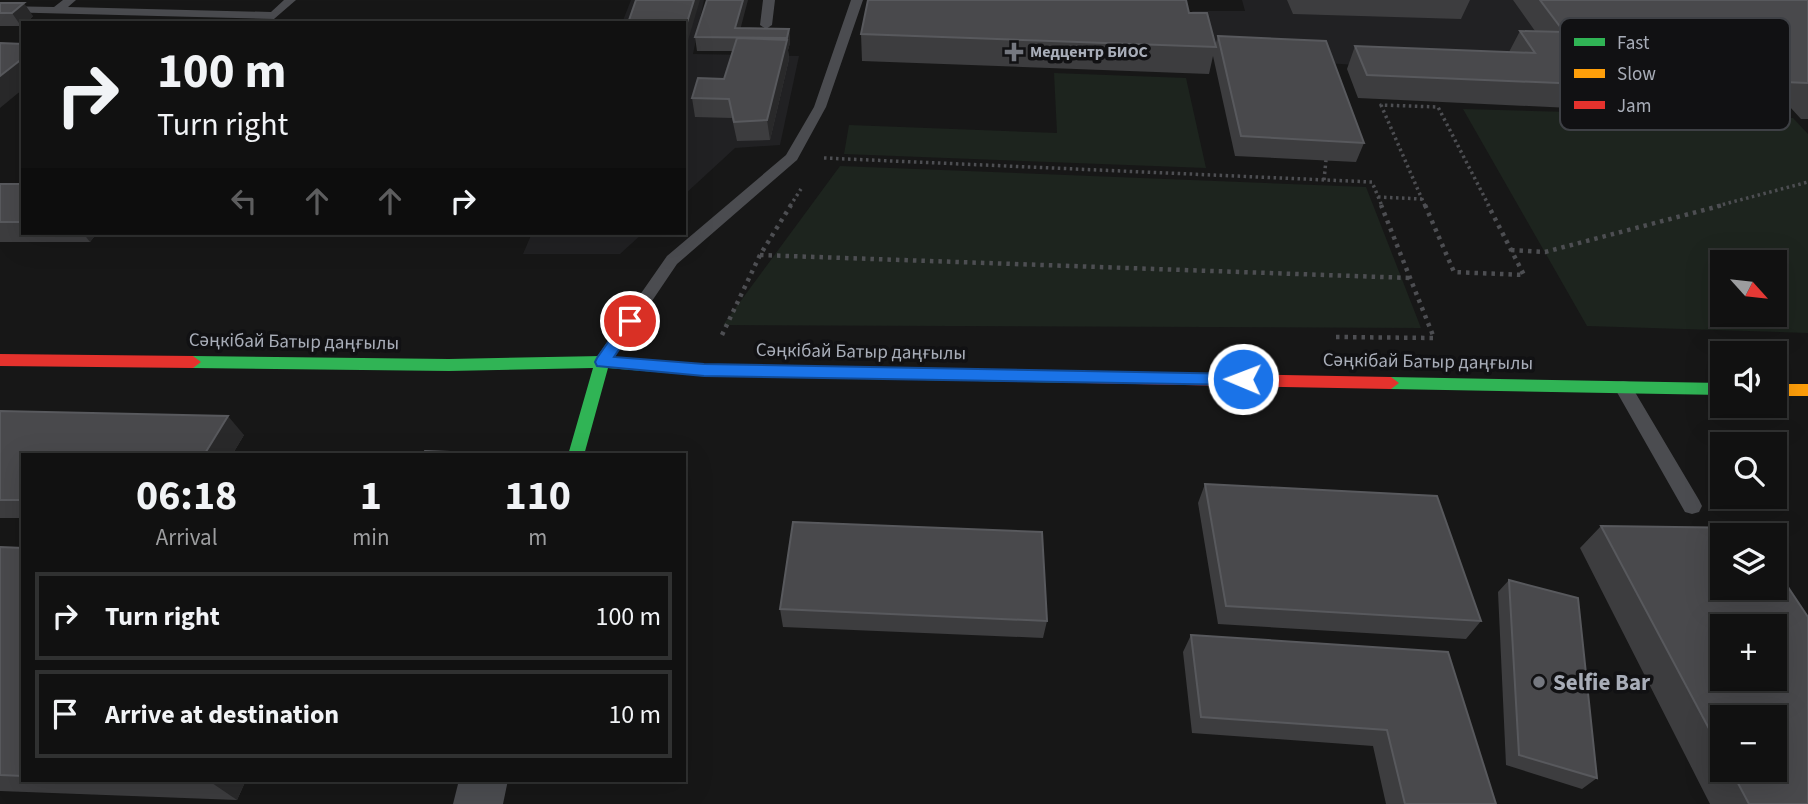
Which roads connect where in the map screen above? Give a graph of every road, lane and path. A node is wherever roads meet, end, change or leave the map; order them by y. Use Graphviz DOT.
graph roads {
  1 [pos="70,0"];
  2 [pos="290,0"];
  3 [pos="769,0"];
  4 [pos="856,0"];
  5 [pos="0,9"];
  6 [pos="57,10"];
  7 [pos="766,24"];
  8 [pos="792,157"];
  9 [pos="820,158"];
  10 [pos="1326,160"];
  11 [pos="1324,180"];
  12 [pos="1808,181"];
  13 [pos="1378,197"];
  14 [pos="1422,199"];
  15 [pos="1511,250"];
  16 [pos="760,255"];
  17 [pos="1410,278"];
  18 [pos="1336,337"];
  19 [pos="0,360"];
  20 [pos="602,362"];
  21 [pos="704,370"];
  22 [pos="1623,387"];
  23 [pos="1710,388"];
  24 [pos="1787,390"];
  25 [pos="1808,390"];
  26 [pos="577,453"];
  27 [pos="1692,506"];
  28 [pos="484,782"];
  29 [pos="478,804"];
  1 -- 6 [label="lane"];
  2 -- 6 [label="lane"];
  3 -- 7 [label="lane"];
  4 -- 8 [label="lane"];
  5 -- 6 [label="lane"];
  8 -- 9 [label="path"];
  8 -- 20 [label="lane"];
  9 -- 11 [label="path"];
  9 -- 16 [label="path"];
  10 -- 11 [label="path"];
  11 -- 13 [label="path"];
  12 -- 15 [label="path"];
  13 -- 14 [label="path"];
  13 -- 17 [label="path"];
  14 -- 15 [label="path"];
  14 -- 15 [label="path"];
  16 -- 17 [label="path"];
  16 -- 21 [label="path"];
  17 -- 18 [label="path"];
  19 -- 20 [label="main road, Сәңкібай Батыр даңғылы"];
  20 -- 21 [label="main road, Сәңкібай Батыр даңғылы"];
  20 -- 26 [label="main road"];
  21 -- 22 [label="main road, Сәңкібай Батыр даңғылы"];
  22 -- 23 [label="main road, Сәңкібай Батыр даңғылы"];
  22 -- 27 [label="lane"];
  24 -- 25 [label="main road"];
  28 -- 29 [label="street"];
}
